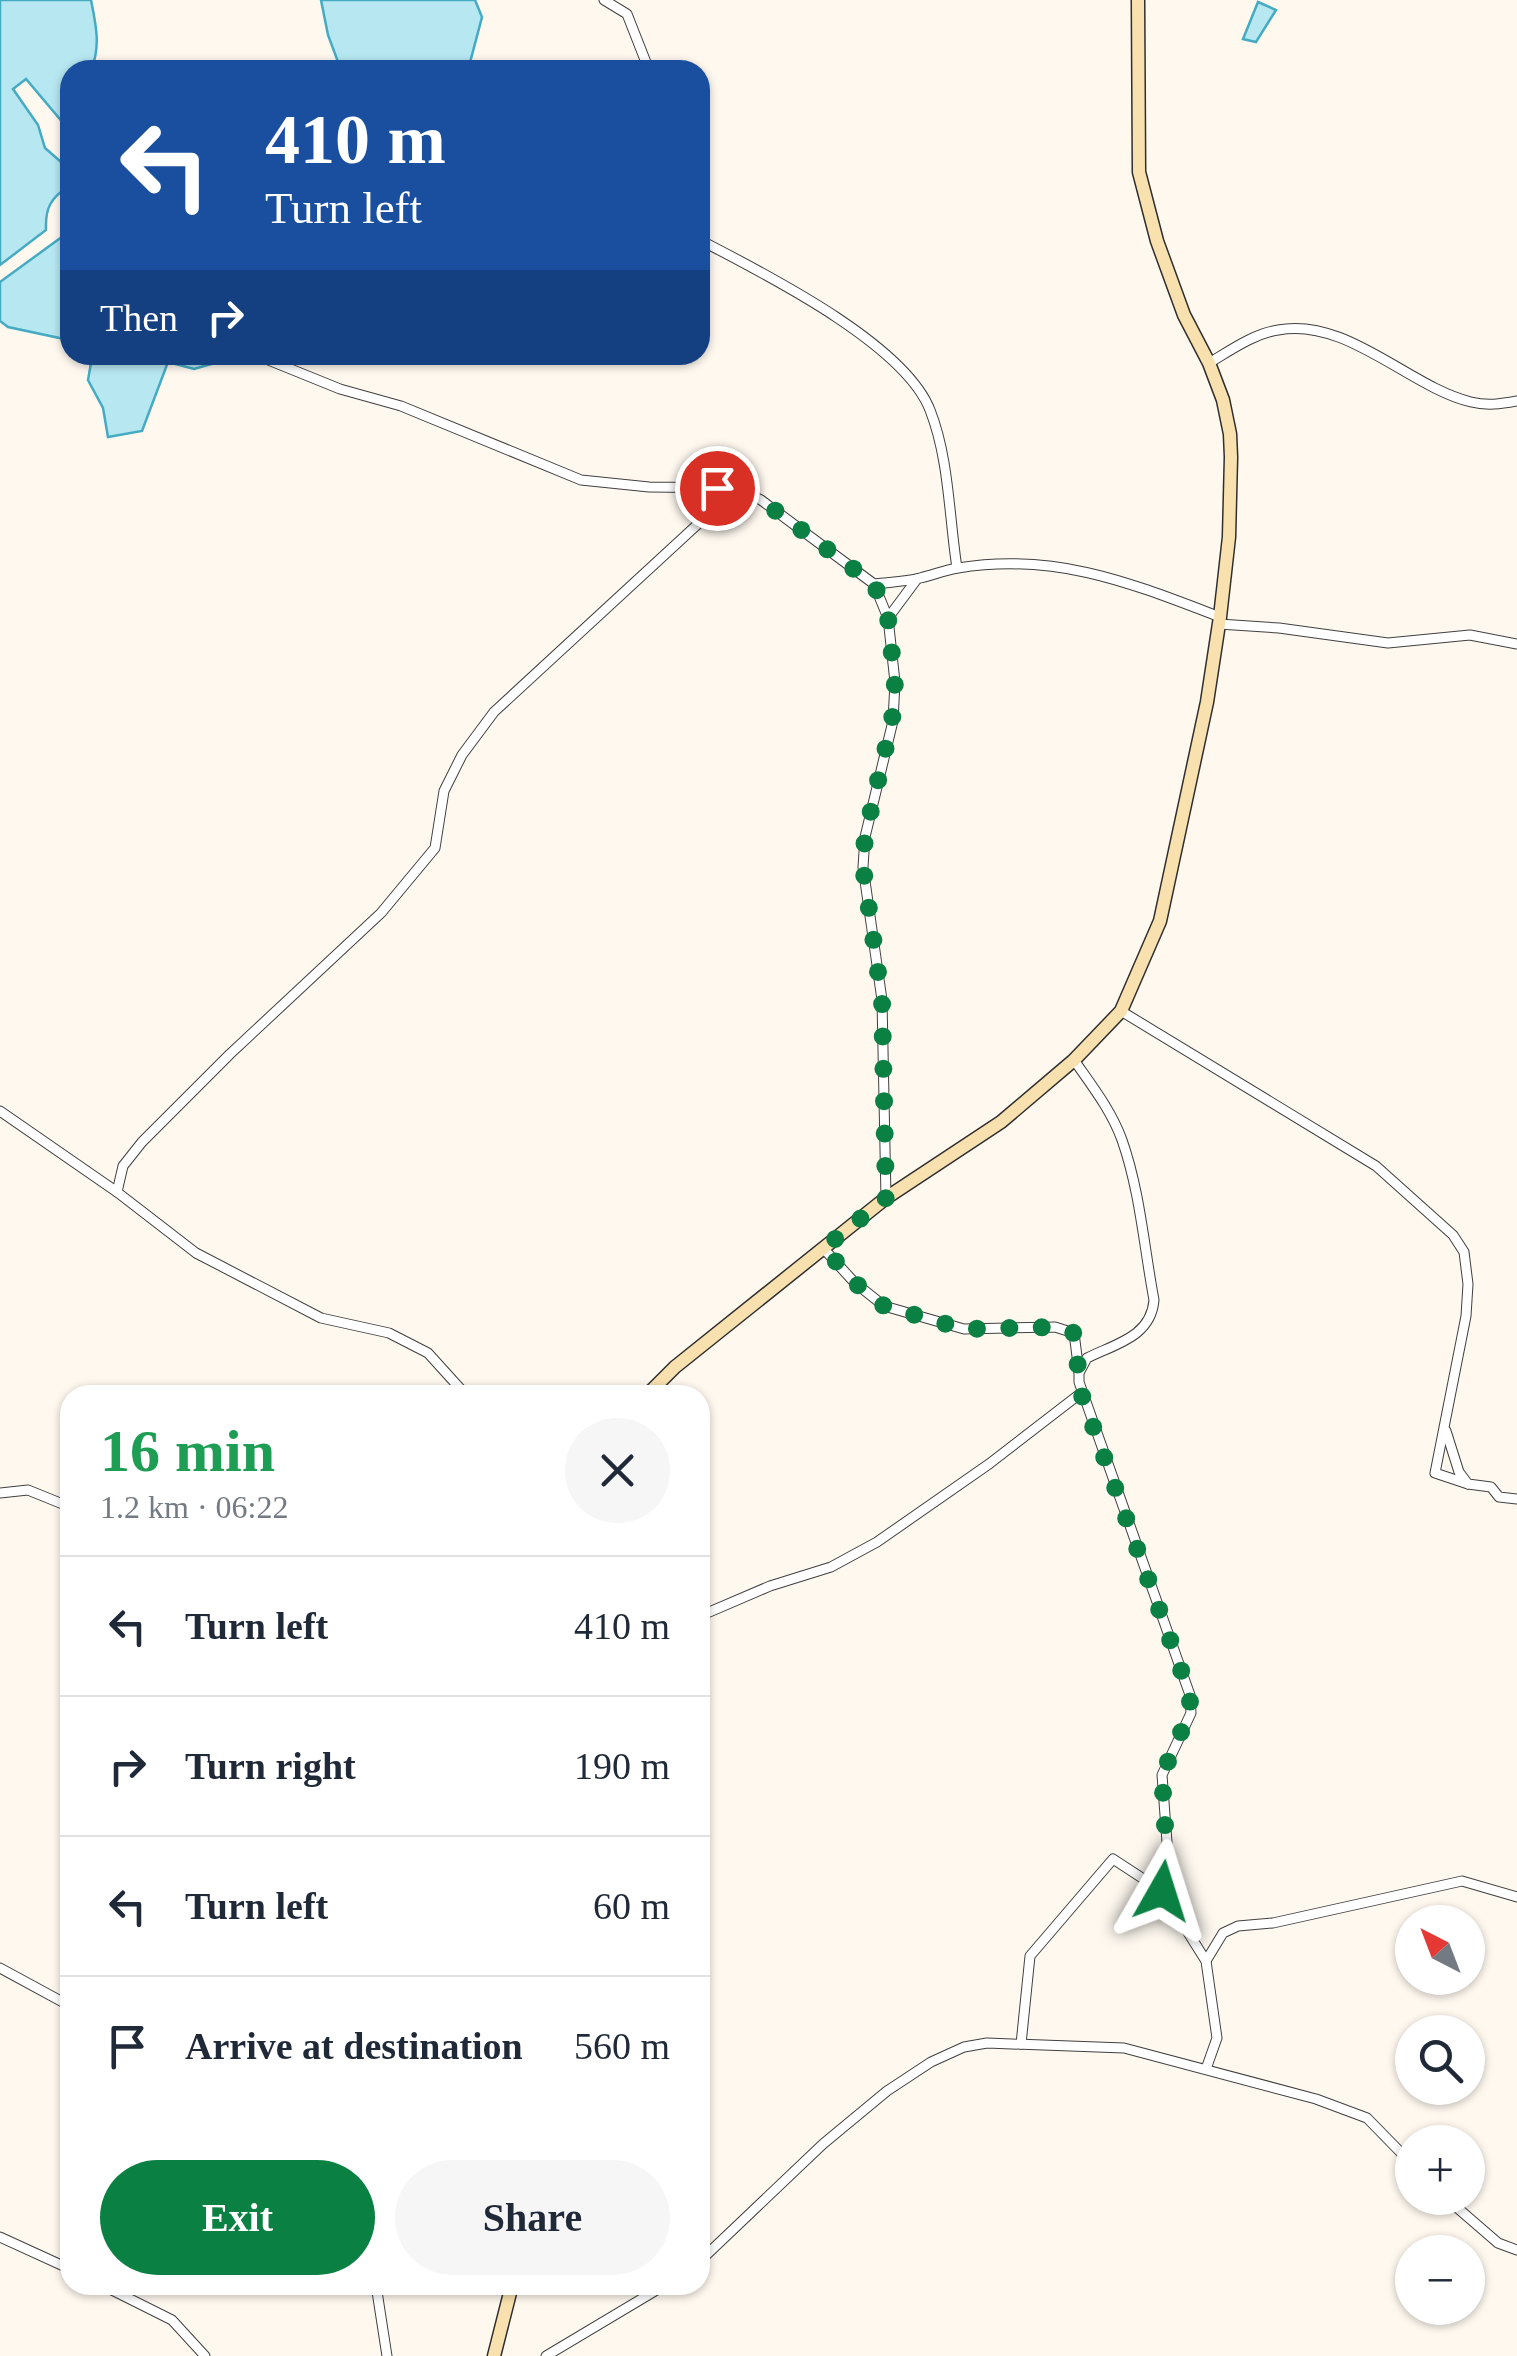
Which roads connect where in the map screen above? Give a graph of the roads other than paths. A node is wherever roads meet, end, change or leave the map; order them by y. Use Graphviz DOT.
graph roads {
  1 [pos="604,0"];
  2 [pos="1138,0"];
  3 [pos="646,60"];
  4 [pos="710,245"];
  5 [pos="1208,362"];
  6 [pos="279,365"];
  7 [pos="1517,401"];
  8 [pos="697,487"];
  9 [pos="738,488"];
  10 [pos="699,522"];
  11 [pos="957,568"];
  12 [pos="918,579"];
  13 [pos="874,584"];
  14 [pos="888,618"];
  15 [pos="1220,621"];
  16 [pos="1517,644"];
  17 [pos="1121,1011"];
  18 [pos="1074,1060"];
  19 [pos="0,1111"];
  20 [pos="117,1192"];
  21 [pos="886,1198"];
  22 [pos="824,1248"];
  23 [pos="1080,1373"];
  24 [pos="457,1385"];
  25 [pos="657,1385"];
  26 [pos="1081,1393"];
  27 [pos="1445,1428"];
  28 [pos="1468,1484"];
  29 [pos="0,1492"];
  30 [pos="1517,1499"];
  31 [pos="60,1504"];
  32 [pos="710,1612"];
  33 [pos="1162,1891"];
  34 [pos="1517,1896"];
  35 [pos="1206,1960"];
  36 [pos="0,1968"];
  37 [pos="60,2001"];
  38 [pos="1021,2044"];
  39 [pos="1206,2069"];
  40 [pos="1395,2147"];
  41 [pos="1466,2215"];
  42 [pos="0,2237"];
  43 [pos="1517,2250"];
  44 [pos="710,2252"];
  45 [pos="60,2264"];
  46 [pos="122,2295"];
  47 [pos="378,2295"];
  48 [pos="509,2295"];
  49 [pos="648,2295"];
  50 [pos="205,2356"];
  51 [pos="387,2356"];
  52 [pos="494,2356"];
  53 [pos="546,2356"];
  1 -- 3 [label="street"];
  2 -- 5 [label="street"];
  4 -- 11 [label="street"];
  5 -- 7 [label="street"];
  5 -- 15 [label="street"];
  6 -- 8 [label="street"];
  8 -- 9 [label="street"];
  8 -- 10 [label="street"];
  9 -- 10 [label="street"];
  9 -- 13 [label="street"];
  10 -- 20 [label="street"];
  11 -- 12 [label="street"];
  11 -- 15 [label="street"];
  12 -- 13 [label="street"];
  12 -- 14 [label="street"];
  13 -- 14 [label="street"];
  14 -- 21 [label="street"];
  15 -- 16 [label="street"];
  15 -- 17 [label="street"];
  17 -- 18 [label="street"];
  17 -- 27 [label="street"];
  18 -- 21 [label="street"];
  18 -- 23 [label="street"];
  19 -- 20 [label="street"];
  20 -- 24 [label="street"];
  21 -- 22 [label="street"];
  22 -- 23 [label="street"];
  22 -- 25 [label="street"];
  23 -- 26 [label="street"];
  26 -- 32 [label="street"];
  26 -- 33 [label="street"];
  27 -- 28 [label="street"];
  27 -- 28 [label="street"];
  28 -- 30 [label="street"];
  29 -- 31 [label="street"];
  33 -- 35 [label="street"];
  33 -- 38 [label="street"];
  34 -- 35 [label="street"];
  35 -- 39 [label="street"];
  36 -- 37 [label="street"];
  38 -- 39 [label="street"];
  38 -- 44 [label="street"];
  39 -- 40 [label="street"];
  41 -- 43 [label="street"];
  42 -- 45 [label="street"];
  46 -- 50 [label="street"];
  47 -- 51 [label="street"];
  48 -- 52 [label="street"];
  49 -- 53 [label="street"];
}
